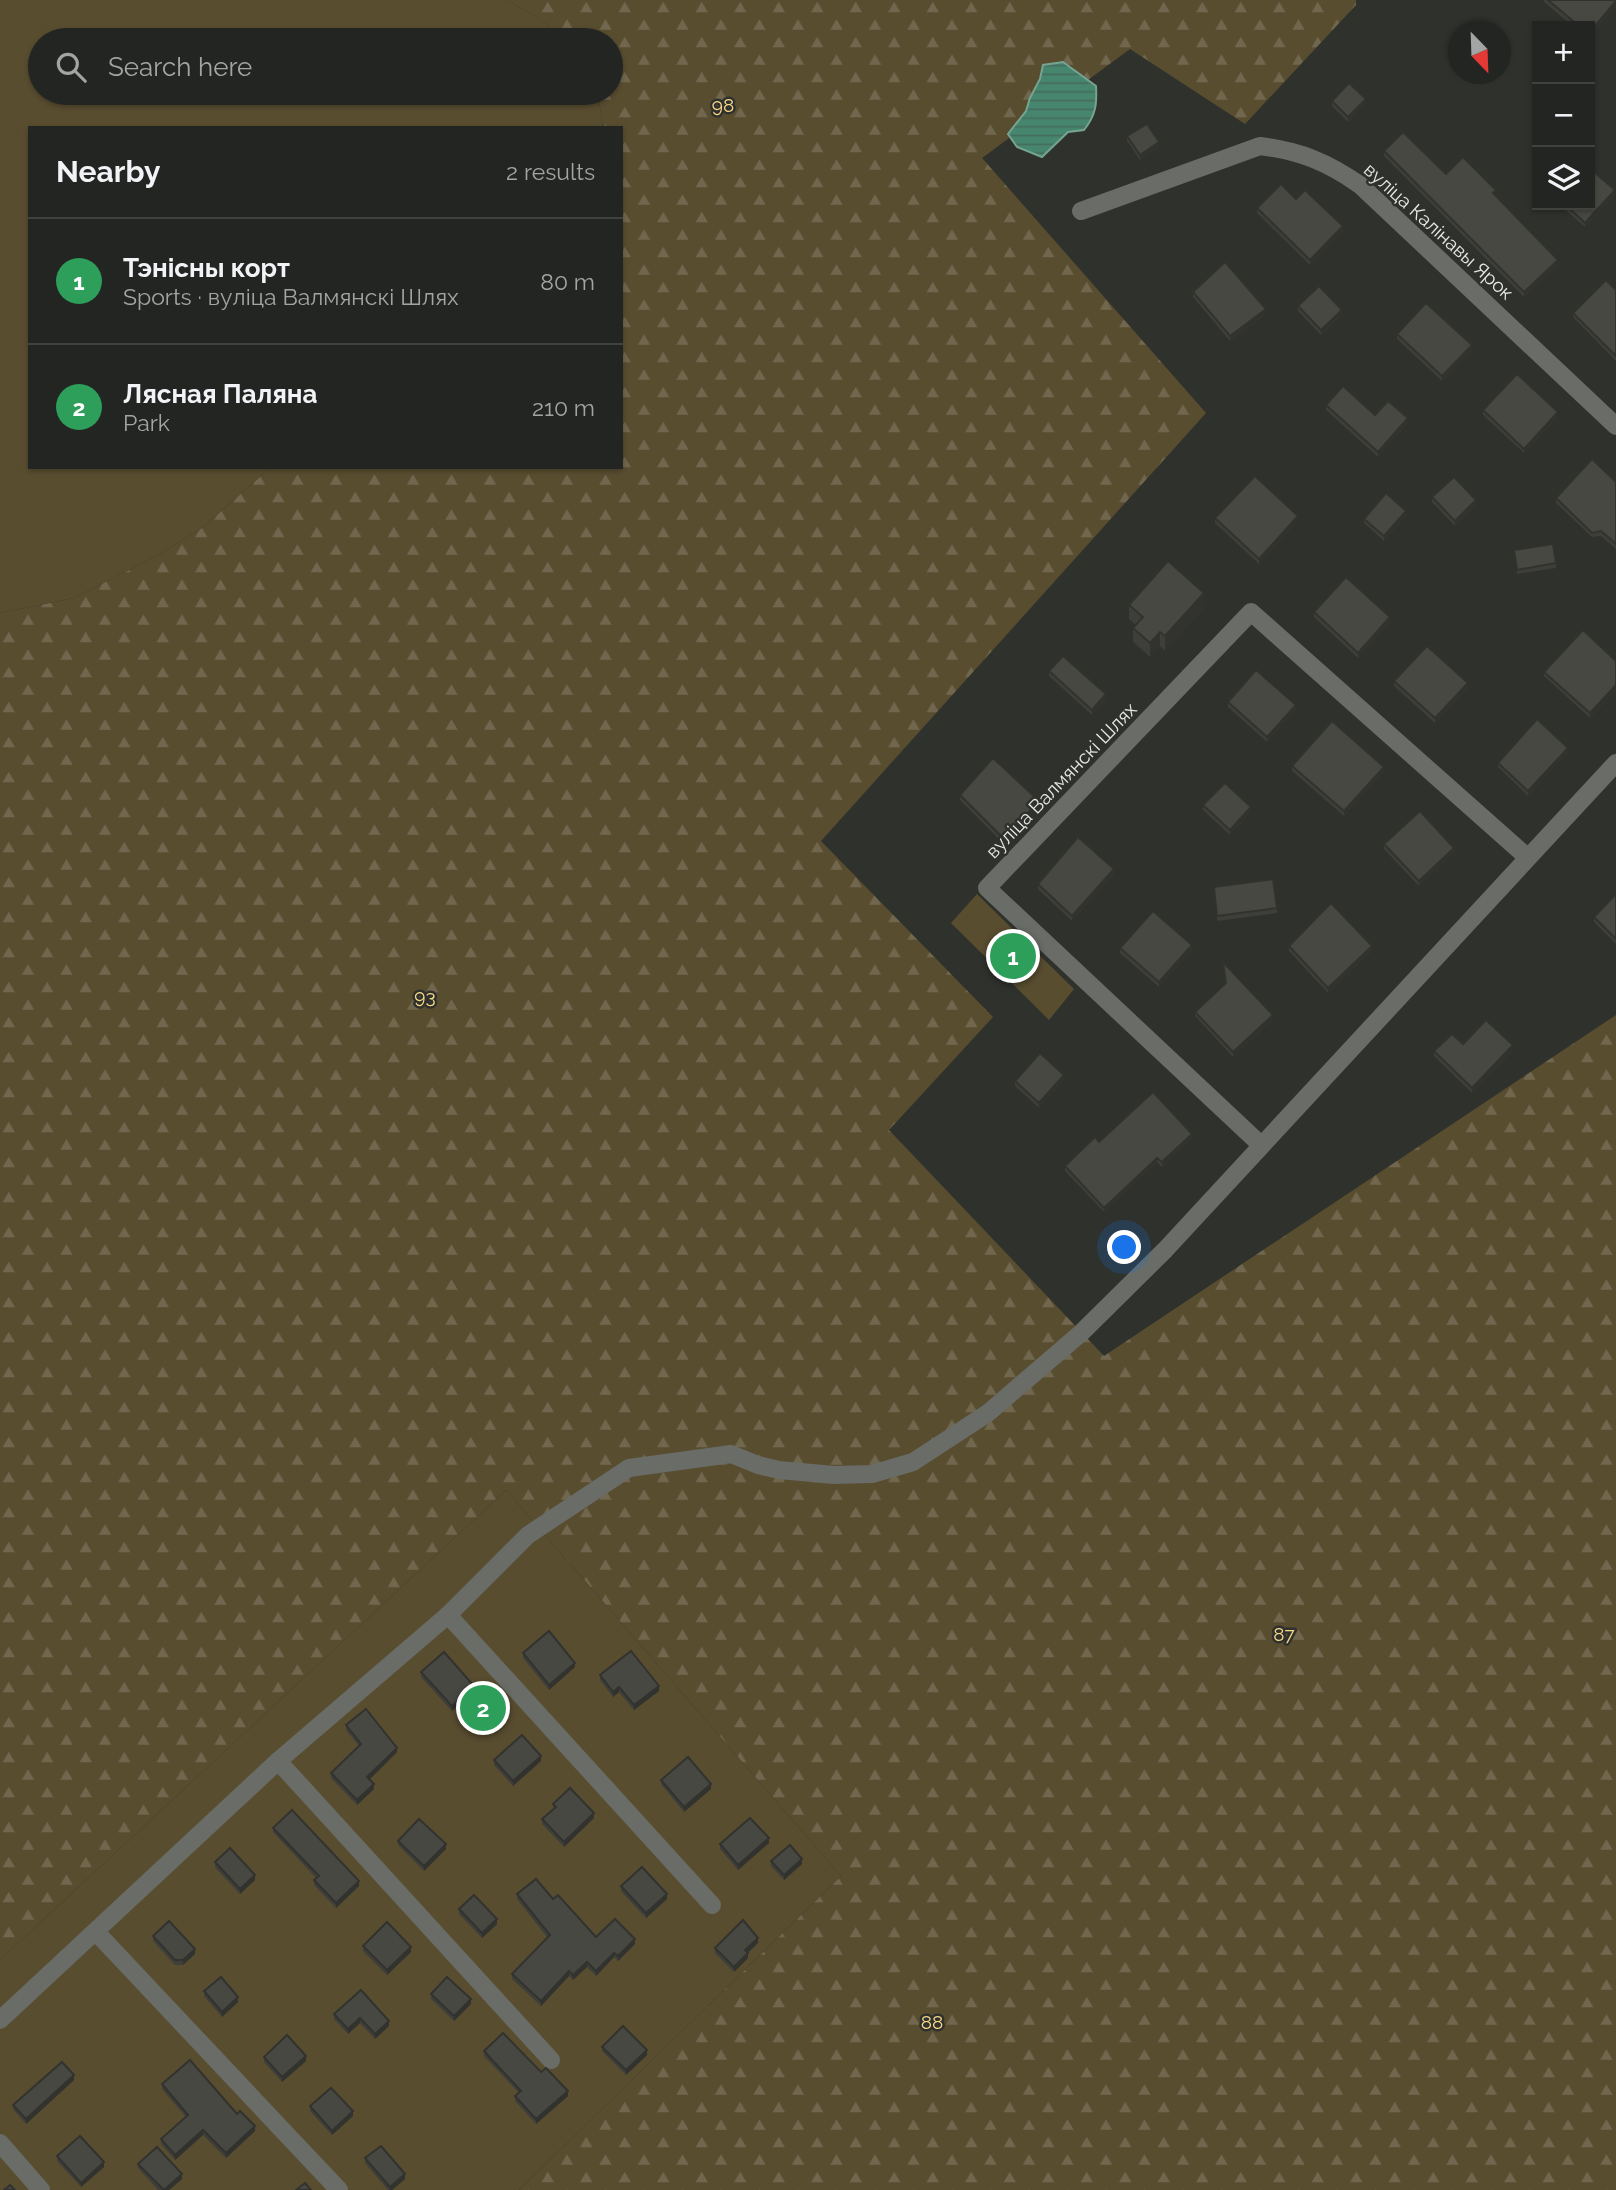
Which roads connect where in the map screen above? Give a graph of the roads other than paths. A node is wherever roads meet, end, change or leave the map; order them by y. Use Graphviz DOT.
graph roads {
  1 [pos="1081,211"];
  2 [pos="1616,426"];
  3 [pos="1616,762"];
  4 [pos="1527,857"];
  5 [pos="1261,1145"];
  6 [pos="448,1615"];
  7 [pos="278,1761"];
  8 [pos="712,1905"];
  9 [pos="96,1932"];
  10 [pos="0,2020"];
  11 [pos="551,2060"];
  12 [pos="0,2143"];
  13 [pos="41,2190"];
  14 [pos="339,2190"];
  1 -- 2 [label="street, вуліца Калінавы Ярок"];
  3 -- 4 [label="street"];
  4 -- 5 [label="street"];
  4 -- 5 [label="street, вуліца Валмянскі Шлях"];
  5 -- 6 [label="street"];
  6 -- 7 [label="street"];
  6 -- 8 [label="street"];
  7 -- 9 [label="street"];
  7 -- 11 [label="street"];
  9 -- 10 [label="street"];
  9 -- 14 [label="street"];
  12 -- 13 [label="street"];
}
